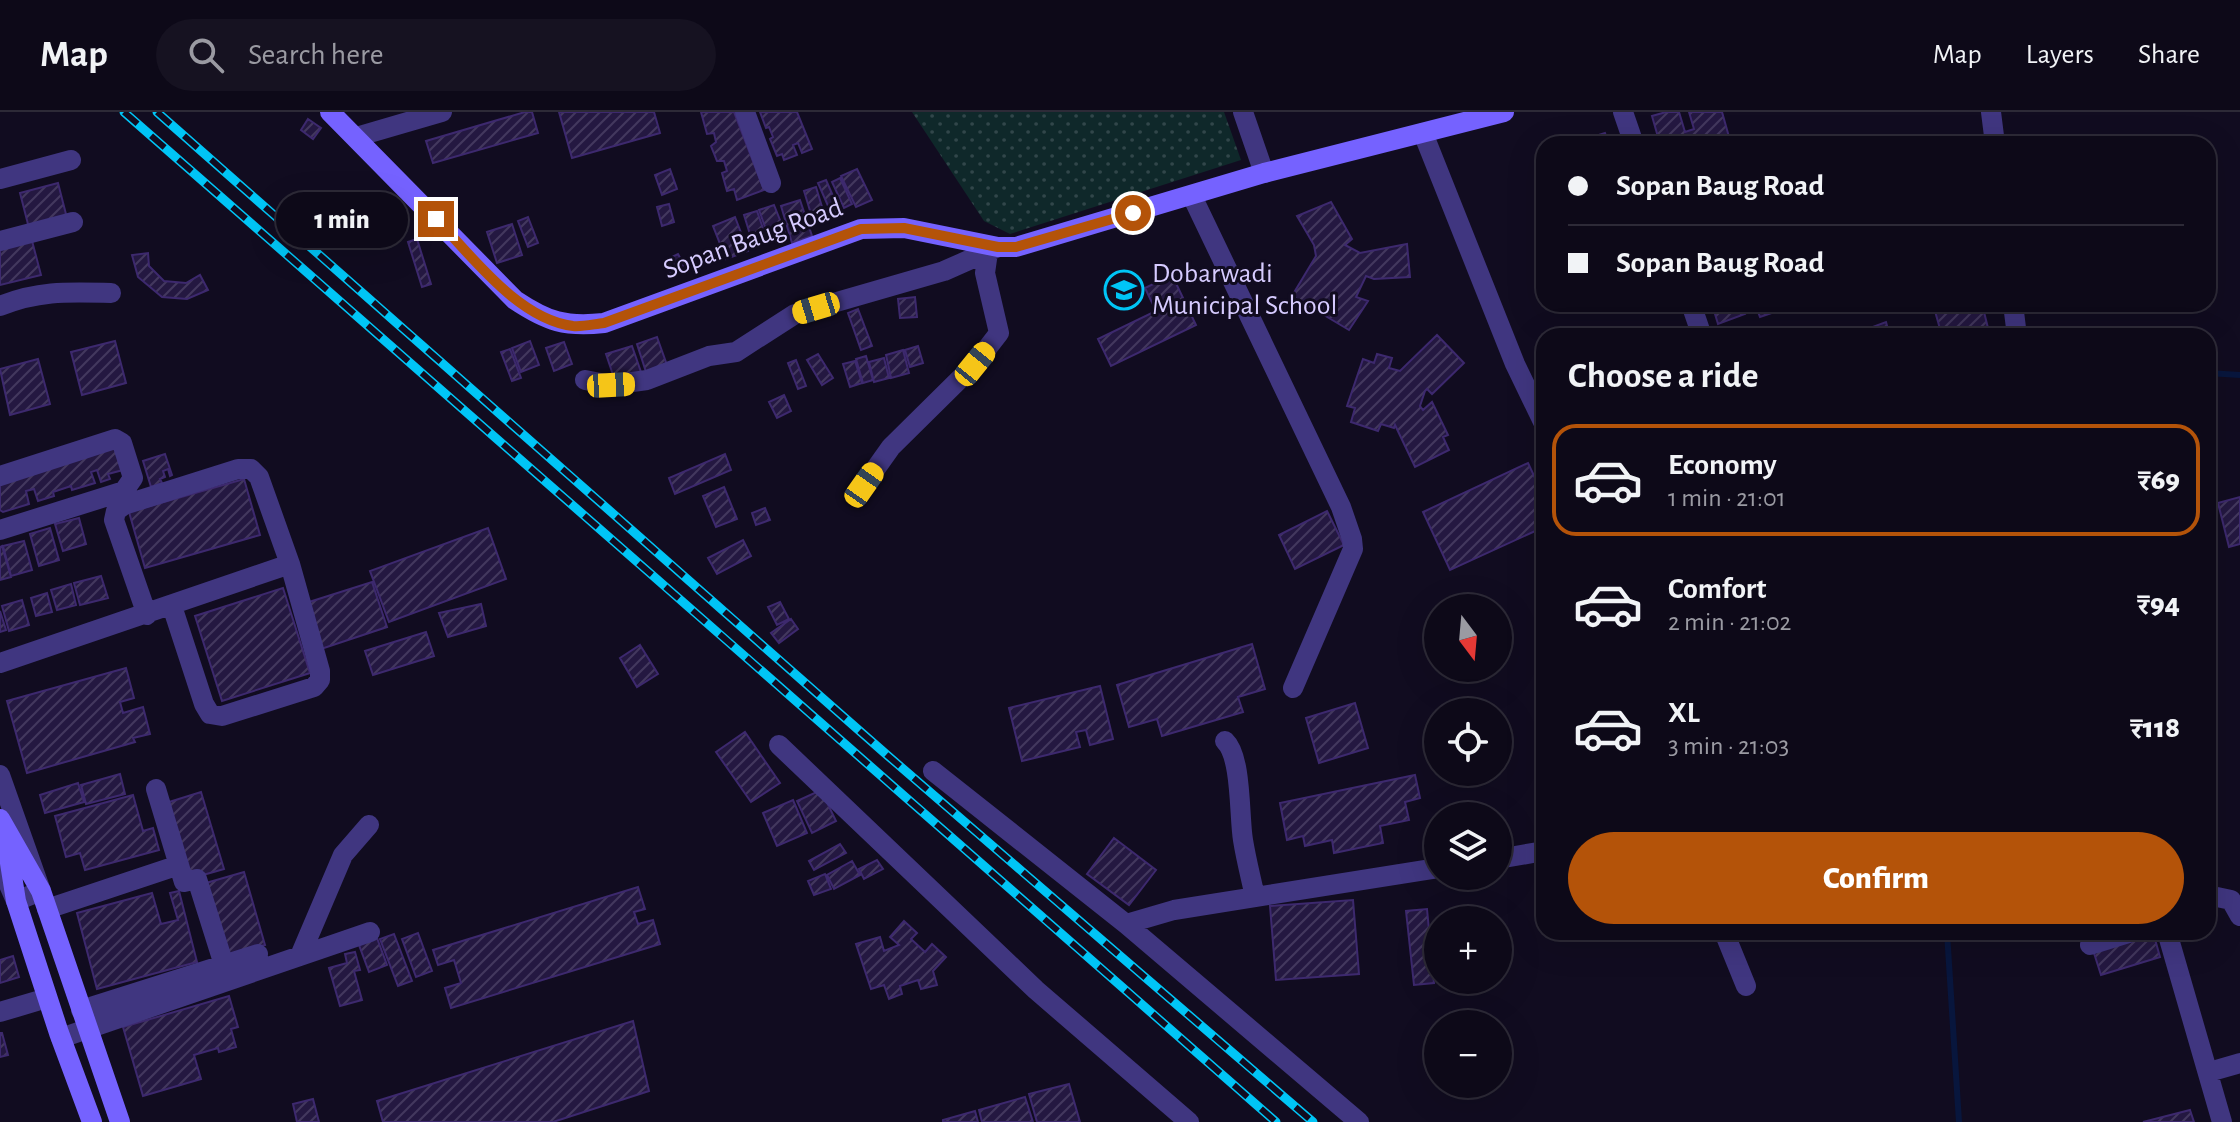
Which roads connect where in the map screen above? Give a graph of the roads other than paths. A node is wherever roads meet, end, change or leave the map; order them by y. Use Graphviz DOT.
graph roads {
  1 [pos="330,112"];
  2 [pos="442,112"];
  3 [pos="745,112"];
  4 [pos="1243,112"];
  5 [pos="1504,112"];
  6 [pos="1623,112"];
  7 [pos="1991,112"];
  8 [pos="1423,133"];
  9 [pos="1631,136"];
  10 [pos="1994,136"];
  11 [pos="356,137"];
  12 [pos="71,160"];
  13 [pos="1264,173"];
  14 [pos="0,179"];
  15 [pos="771,183"];
  16 [pos="1192,196"];
  17 [pos="73,222"];
  18 [pos="0,241"];
  19 [pos="993,250"];
  20 [pos="111,293"];
  21 [pos="0,306"];
  22 [pos="585,380"];
  23 [pos="1536,407"];
  24 [pos="0,476"];
  25 [pos="864,485"];
  26 [pos="0,530"];
  27 [pos="290,564"];
  28 [pos="172,606"];
  29 [pos="147,615"];
  30 [pos="0,663"];
  31 [pos="1293,688"];
  32 [pos="1225,741"];
  33 [pos="779,745"];
  34 [pos="933,771"];
  35 [pos="0,775"];
  36 [pos="156,789"];
  37 [pos="369,825"];
  38 [pos="3,826"];
  39 [pos="1536,852"];
  40 [pos="1512,857"];
  41 [pos="0,864"];
  42 [pos="179,865"];
  43 [pos="1424,870"];
  44 [pos="1255,897"];
  45 [pos="2216,897"];
  46 [pos="44,900"];
  47 [pos="16,901"];
  48 [pos="2240,916"];
  49 [pos="1126,924"];
  50 [pos="370,932"];
  51 [pos="1727,940"];
  52 [pos="2106,940"];
  53 [pos="2169,940"];
  54 [pos="2090,945"];
  55 [pos="258,954"];
  56 [pos="300,956"];
  57 [pos="224,965"];
  58 [pos="1746,986"];
  59 [pos="47,998"];
  60 [pos="0,1012"];
  61 [pos="84,1020"];
  62 [pos="61,1038"];
  63 [pos="2240,1063"];
  64 [pos="2209,1072"];
  65 [pos="92,1122"];
  66 [pos="120,1122"];
  67 [pos="1189,1122"];
  68 [pos="1359,1122"];
  69 [pos="2222,1122"];
  1 -- 11 [label="street, Sopan Baug Road"];
  2 -- 11 [label="street"];
  3 -- 15 [label="street"];
  4 -- 13 [label="street"];
  5 -- 8 [label="street, Sopan Baug Road"];
  6 -- 9 [label="street"];
  7 -- 10 [label="street"];
  8 -- 13 [label="street, Sopan Baug Road"];
  8 -- 23 [label="street"];
  11 -- 19 [label="street, Sopan Baug Road"];
  12 -- 14 [label="street"];
  13 -- 16 [label="street, Sopan Baug Road"];
  16 -- 19 [label="street, Sopan Baug Road"];
  16 -- 31 [label="street"];
  17 -- 18 [label="street"];
  19 -- 22 [label="street"];
  19 -- 25 [label="street"];
  20 -- 21 [label="street"];
  24 -- 26 [label="street"];
  27 -- 28 [label="street"];
  27 -- 28 [label="street"];
  27 -- 29 [label="street"];
  28 -- 29 [label="street"];
  29 -- 30 [label="street"];
  32 -- 44 [label="street"];
  33 -- 67 [label="street"];
  34 -- 49 [label="street"];
  35 -- 46 [label="street"];
  36 -- 42 [label="street"];
  37 -- 56 [label="street"];
  38 -- 46 [label="street"];
  38 -- 47 [label="street"];
  39 -- 40 [label="street"];
  41 -- 47 [label="street"];
  42 -- 46 [label="street"];
  42 -- 57 [label="street"];
  43 -- 44 [label="street"];
  44 -- 49 [label="street"];
  45 -- 48 [label="street"];
  46 -- 47 [label="street"];
  46 -- 61 [label="street"];
  47 -- 59 [label="street"];
  49 -- 68 [label="street"];
  50 -- 56 [label="street"];
  51 -- 58 [label="street"];
  52 -- 54 [label="street"];
  53 -- 64 [label="street"];
  55 -- 57 [label="street"];
  56 -- 61 [label="street"];
  57 -- 61 [label="street"];
  59 -- 60 [label="street"];
  59 -- 62 [label="street"];
  61 -- 62 [label="street"];
  61 -- 66 [label="street"];
  62 -- 65 [label="street"];
  63 -- 64 [label="street"];
  64 -- 69 [label="street"];
}
